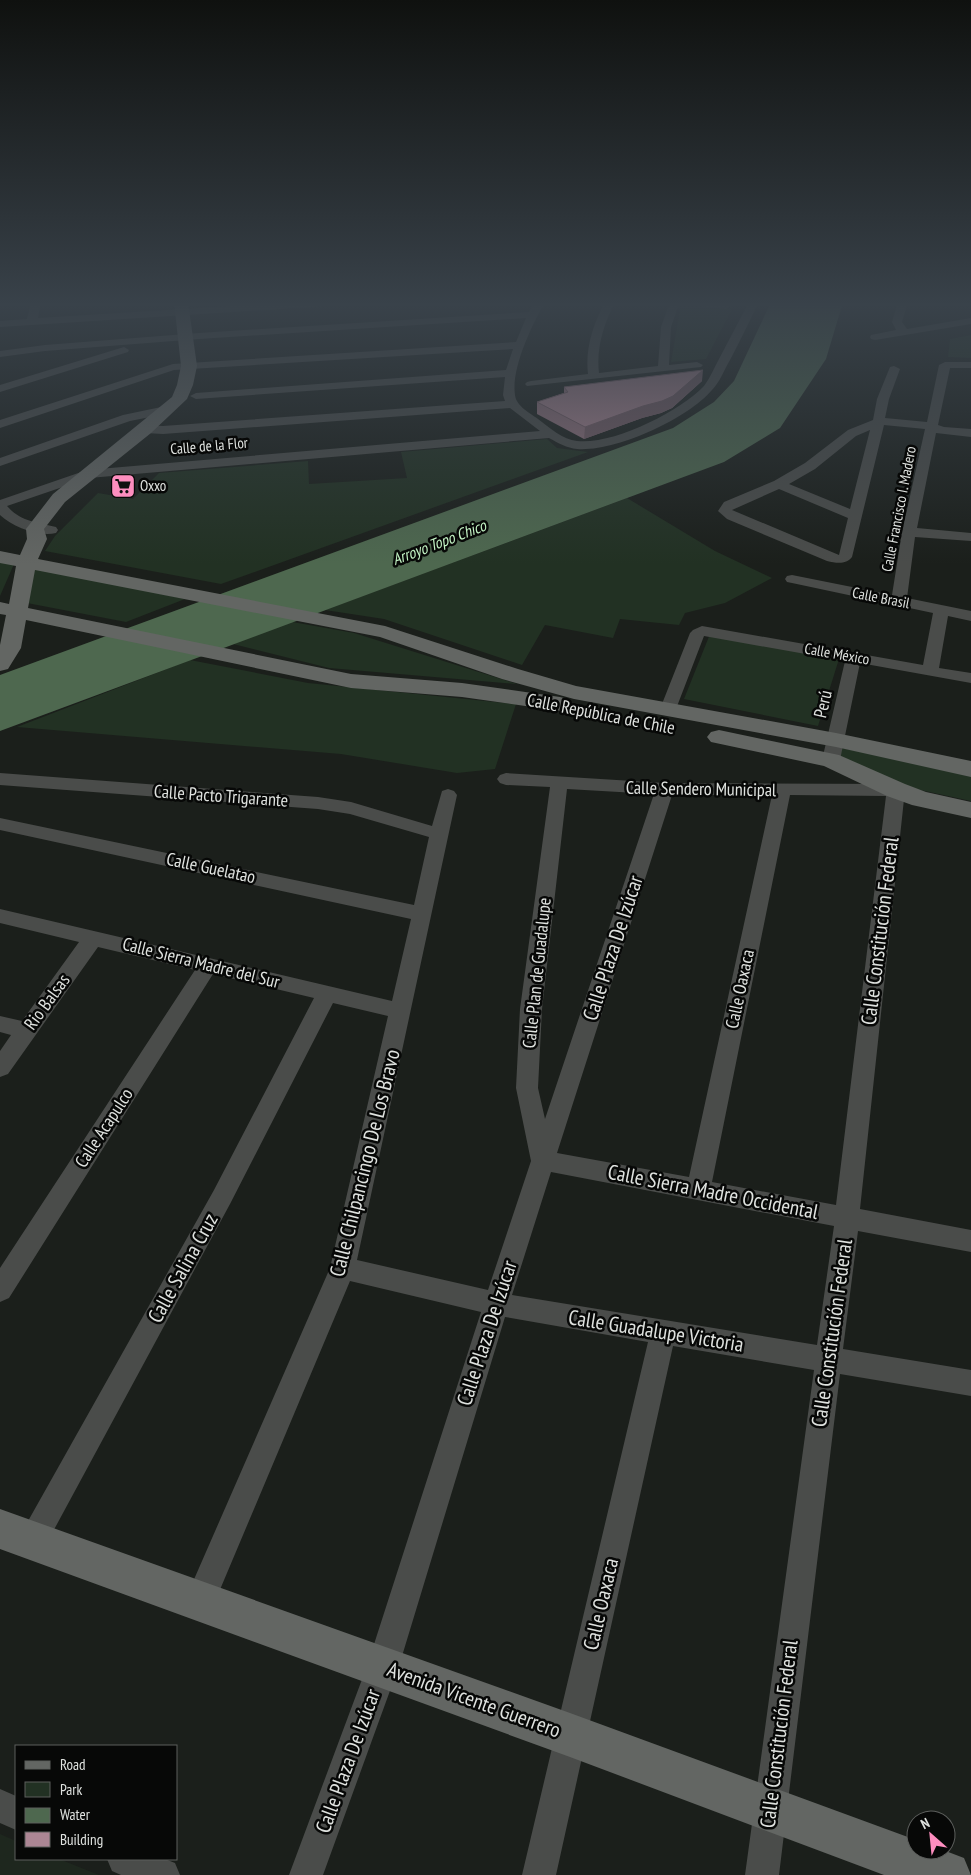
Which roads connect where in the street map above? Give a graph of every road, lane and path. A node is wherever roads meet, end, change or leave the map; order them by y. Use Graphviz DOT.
graph roads {
  1 [pos="104,390"];
  2 [pos="183,390"];
  3 [pos="196,390"];
  4 [pos="285,390"];
  5 [pos="510,390"];
  6 [pos="706,390"];
  7 [pos="887,390"];
  8 [pos="941,390"];
  9 [pos="196,396"];
  10 [pos="512,404"];
  11 [pos="166,410"];
  12 [pos="0,424"];
  13 [pos="876,424"];
  14 [pos="145,429"];
  15 [pos="163,430"];
  16 [pos="934,430"];
  17 [pos="971,433"];
  18 [pos="552,434"];
  19 [pos="0,462"];
  20 [pos="107,471"];
  21 [pos="87,474"];
  22 [pos="779,484"];
  23 [pos="0,505"];
  24 [pos="854,516"];
  25 [pos="909,532"];
  26 [pos="41,533"];
  27 [pos="971,536"];
  28 [pos="0,557"];
  29 [pos="27,562"];
  30 [pos="792,579"];
  31 [pos="899,601"];
  32 [pos="8,610"];
  33 [pos="941,610"];
  34 [pos="971,616"];
  35 [pos="854,657"];
  36 [pos="1,662"];
  37 [pos="930,670"];
  38 [pos="971,678"];
  39 [pos="668,709"];
  40 [pos="834,750"];
  41 [pos="971,768"];
  42 [pos="0,779"];
  43 [pos="506,779"];
  44 [pos="559,784"];
  45 [pos="665,790"];
  46 [pos="896,790"];
  47 [pos="782,791"];
  48 [pos="448,795"];
  49 [pos="971,810"];
  50 [pos="0,824"];
  51 [pos="439,834"];
  52 [pos="421,914"];
  53 [pos="0,916"];
  54 [pos="94,937"];
  55 [pos="208,966"];
  56 [pos="327,994"];
  57 [pos="401,1011"];
  58 [pos="0,1024"];
  59 [pos="26,1031"];
  60 [pos="0,1068"];
  61 [pos="544,1161"];
  62 [pos="699,1188"];
  63 [pos="847,1218"];
  64 [pos="971,1241"];
  65 [pos="342,1268"];
  66 [pos="0,1290"];
  67 [pos="496,1304"];
  68 [pos="663,1333"];
  69 [pos="828,1359"];
  70 [pos="971,1383"];
  71 [pos="16,1534"];
  72 [pos="200,1600"];
  73 [pos="382,1666"];
  74 [pos="570,1735"];
  75 [pos="0,1806"];
  76 [pos="769,1809"];
  77 [pos="15,1813"];
  78 [pos="126,1860"];
  79 [pos="163,1875"];
  80 [pos="306,1875"];
  81 [pos="540,1875"];
  82 [pos="762,1875"];
  83 [pos="947,1875"];
  1 -- 12 [label="street"];
  2 -- 11 [label="street"];
  3 -- 9 [label="street"];
  4 -- 9 [label="street"];
  5 -- 10 [label="street"];
  6 -- 18 [label="street"];
  7 -- 13 [label="street"];
  8 -- 16 [label="street, Calle Francisco I. Madero"];
  9 -- 15 [label="street"];
  10 -- 15 [label="street"];
  10 -- 18 [label="street"];
  11 -- 14 [label="street"];
  11 -- 19 [label="street"];
  13 -- 16 [label="street"];
  13 -- 22 [label="street"];
  13 -- 24 [label="street"];
  14 -- 15 [label="street"];
  14 -- 21 [label="street"];
  15 -- 20 [label="street"];
  16 -- 17 [label="street"];
  16 -- 25 [label="street, Calle Francisco I. Madero"];
  18 -- 20 [label="street, Calle de la Flor"];
  20 -- 21 [label="street"];
  20 -- 26 [label="street"];
  21 -- 23 [label="street"];
  21 -- 26 [label="street"];
  22 -- 24 [label="street"];
  22 -- 24 [label="street"];
  23 -- 26 [label="street"];
  25 -- 27 [label="street"];
  25 -- 31 [label="street, Calle Francisco I. Madero"];
  26 -- 29 [label="street"];
  28 -- 29 [label="street, Calle República de Chile"];
  29 -- 32 [label="street"];
  29 -- 39 [label="street, Calle República de Chile"];
  30 -- 31 [label="street, Calle Brasil"];
  31 -- 33 [label="street, Calle Brasil"];
  32 -- 36 [label="street"];
  32 -- 40 [label="street, Calle República de Chile"];
  33 -- 34 [label="street, Calle Brasil"];
  33 -- 37 [label="street"];
  35 -- 37 [label="street, Calle México"];
  35 -- 39 [label="street, Calle México"];
  35 -- 40 [label="street, Perú"];
  37 -- 38 [label="street, Calle México"];
  39 -- 40 [label="street, Calle República de Chile"];
  40 -- 41 [label="street, Calle República de Chile"];
  40 -- 46 [label="street, Calle República de Chile"];
  42 -- 51 [label="street, Calle Pacto Trigarante"];
  43 -- 44 [label="street, Calle Sendero Municipal"];
  44 -- 45 [label="street, Calle Sendero Municipal"];
  44 -- 61 [label="street, Calle Plan de Guadalupe"];
  45 -- 47 [label="street, Calle Sendero Municipal"];
  45 -- 61 [label="street, Calle Plaza De Izúcar"];
  46 -- 47 [label="street, Calle Sendero Municipal"];
  46 -- 49 [label="street, Calle República de Chile"];
  46 -- 63 [label="street, Calle Constitución Federal"];
  47 -- 62 [label="street, Calle Oaxaca"];
  48 -- 51 [label="street, Calle Chilpancingo De Los Bravo"];
  50 -- 52 [label="street, Calle Guelatao"];
  51 -- 52 [label="street, Calle Chilpancingo De Los Bravo"];
  52 -- 57 [label="street, Calle Chilpancingo De Los Bravo"];
  53 -- 54 [label="street, Calle Sierra Madre del Sur"];
  54 -- 55 [label="street, Calle Sierra Madre del Sur"];
  54 -- 59 [label="street, Rio Balsas"];
  55 -- 56 [label="street, Calle Sierra Madre del Sur"];
  55 -- 66 [label="street, Calle Acapulco"];
  56 -- 57 [label="street, Calle Sierra Madre del Sur"];
  56 -- 71 [label="street, Calle Salina Cruz"];
  57 -- 65 [label="street, Calle Chilpancingo De Los Bravo"];
  58 -- 59 [label="street"];
  59 -- 60 [label="street, Rio Balsas"];
  61 -- 62 [label="street, Calle Sierra Madre Occidental"];
  61 -- 67 [label="street, Calle Plaza De Izúcar"];
  62 -- 63 [label="street, Calle Sierra Madre Occidental"];
  63 -- 64 [label="street, Calle Sierra Madre Occidental"];
  63 -- 69 [label="street, Calle Constitución Federal"];
  65 -- 67 [label="street, Calle Guadalupe Victoria"];
  65 -- 72 [label="street, Calle Chilpancingo De Los Bravo"];
  67 -- 68 [label="street, Calle Guadalupe Victoria"];
  67 -- 73 [label="street, Calle Plaza De Izúcar"];
  68 -- 69 [label="street, Calle Guadalupe Victoria"];
  68 -- 74 [label="street, Calle Oaxaca"];
  69 -- 70 [label="street, Calle Guadalupe Victoria"];
  69 -- 76 [label="street, Calle Constitución Federal"];
  71 -- 72 [label="street, Avenida Vicente Guerrero"];
  72 -- 73 [label="street, Avenida Vicente Guerrero"];
  73 -- 74 [label="street, Avenida Vicente Guerrero"];
  73 -- 80 [label="street, Calle Plaza De Izúcar"];
  74 -- 76 [label="street, Avenida Vicente Guerrero"];
  74 -- 81 [label="street, Calle Oaxaca"];
  75 -- 77 [label="street"];
  76 -- 82 [label="street, Calle Constitución Federal"];
  76 -- 83 [label="street, Avenida Vicente Guerrero"];
  78 -- 79 [label="street"];
}
